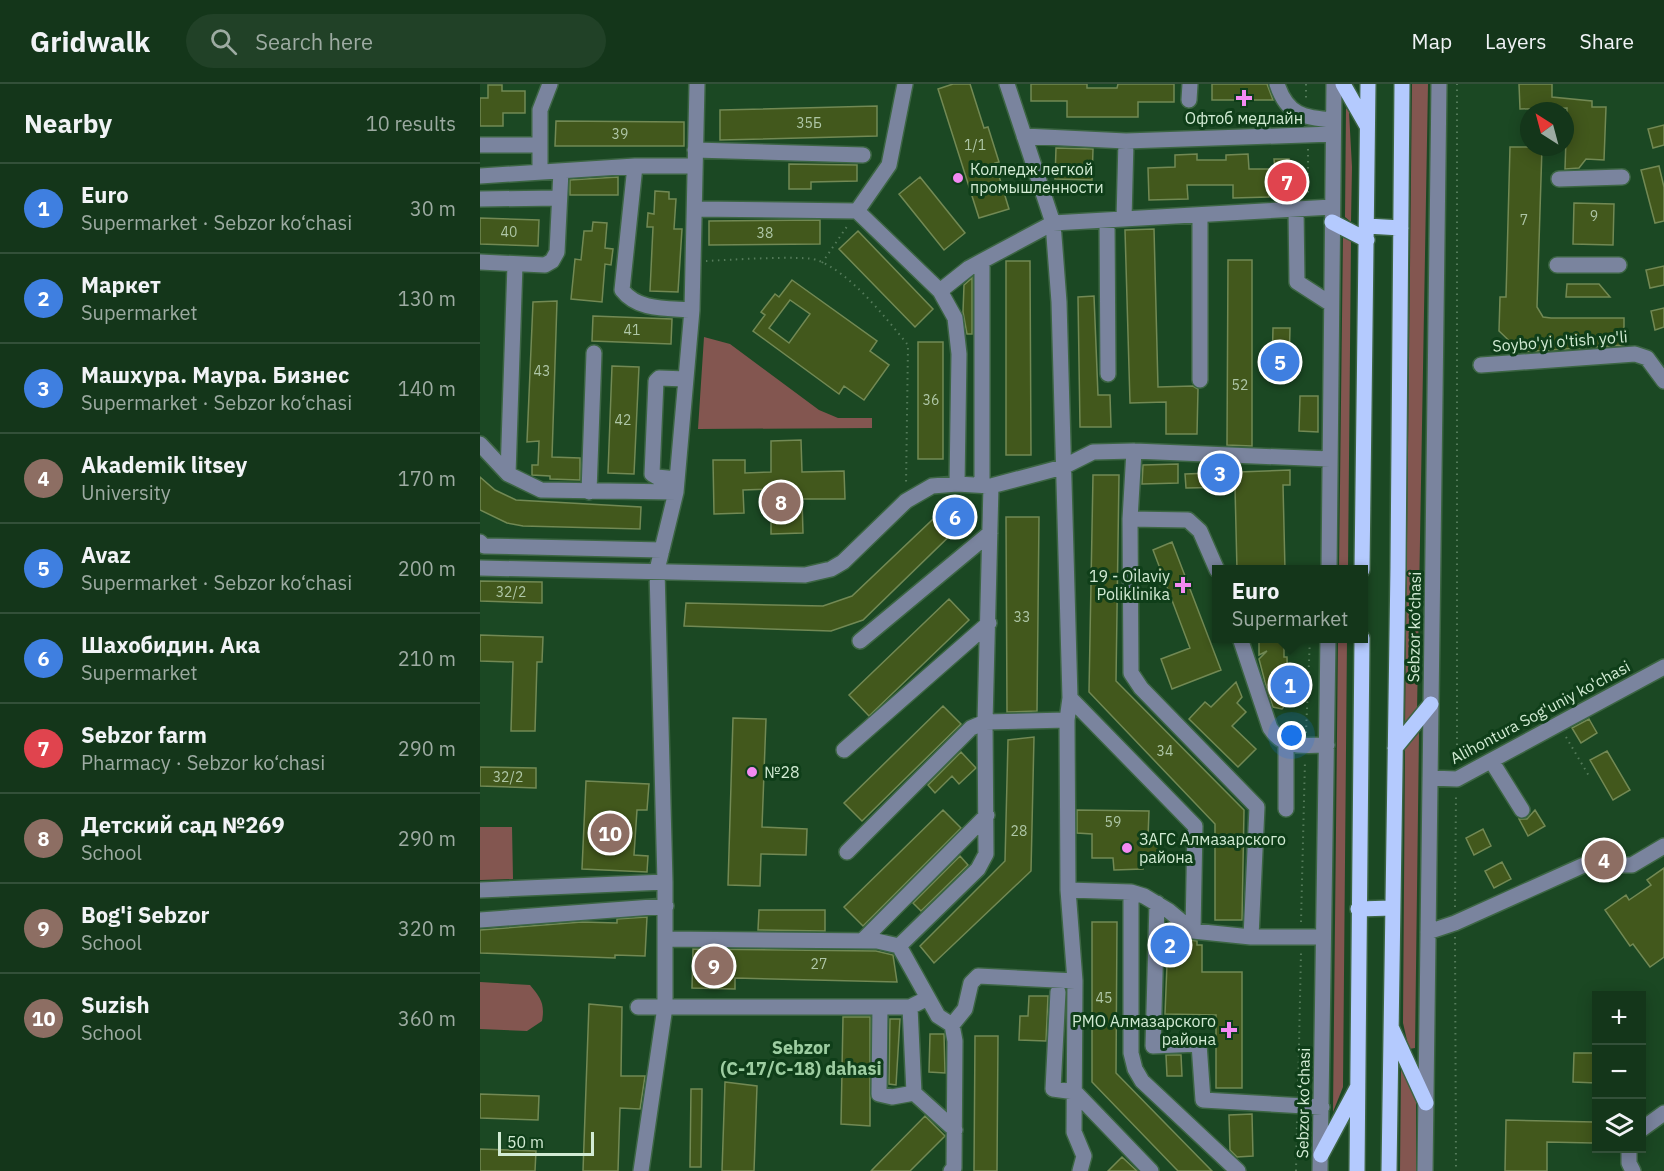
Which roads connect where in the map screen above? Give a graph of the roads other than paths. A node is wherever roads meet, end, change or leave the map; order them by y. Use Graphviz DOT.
graph roads {
  1 [pos="550,84"];
  2 [pos="697,84"];
  3 [pos="905,84"];
  4 [pos="1007,84"];
  5 [pos="1190,84"];
  6 [pos="1277,84"];
  7 [pos="1334,84"];
  8 [pos="1343,84"];
  9 [pos="1368,84"];
  10 [pos="1402,84"];
  11 [pos="1439,84"];
  12 [pos="1189,100"];
  13 [pos="1333,127"];
  14 [pos="1368,127"];
  15 [pos="1024,136"];
  16 [pos="1126,141"];
  17 [pos="480,145"];
  18 [pos="540,145"];
  19 [pos="863,155"];
  20 [pos="695,158"];
  21 [pos="635,166"];
  22 [pos="540,171"];
  23 [pos="561,171"];
  24 [pos="480,176"];
  25 [pos="1622,177"];
  26 [pos="1559,179"];
  27 [pos="559,198"];
  28 [pos="480,199"];
  29 [pos="1302,208"];
  30 [pos="695,209"];
  31 [pos="857,211"];
  32 [pos="1332,214"];
  33 [pos="1200,215"];
  34 [pos="1124,219"];
  35 [pos="1107,220"];
  36 [pos="1053,224"];
  37 [pos="1401,228"];
  38 [pos="1367,233"];
  39 [pos="480,262"];
  40 [pos="514,264"];
  41 [pos="982,264"];
  42 [pos="1619,265"];
  43 [pos="1557,266"];
  44 [pos="940,291"];
  45 [pos="1331,304"];
  46 [pos="692,310"];
  47 [pos="594,352"];
  48 [pos="1481,365"];
  49 [pos="1108,375"];
  50 [pos="686,379"];
  51 [pos="1200,380"];
  52 [pos="1664,381"];
  53 [pos="480,444"];
  54 [pos="1134,451"];
  55 [pos="1330,459"];
  56 [pos="1063,467"];
  57 [pos="508,474"];
  58 [pos="957,484"];
  59 [pos="676,486"];
  60 [pos="986,486"];
  61 [pos="589,492"];
  62 [pos="1130,519"];
  63 [pos="990,533"];
  64 [pos="480,542"];
  65 [pos="662,550"];
  66 [pos="1215,565"];
  67 [pos="1329,565"];
  68 [pos="1362,565"];
  69 [pos="480,568"];
  70 [pos="657,570"];
  71 [pos="989,623"];
  72 [pos="860,641"];
  73 [pos="1241,643"];
  74 [pos="1328,643"];
  75 [pos="1362,643"];
  76 [pos="1664,667"];
  77 [pos="1070,698"];
  78 [pos="1431,704"];
  79 [pos="1067,720"];
  80 [pos="985,722"];
  81 [pos="1286,745"];
  82 [pos="1327,745"];
  83 [pos="1395,748"];
  84 [pos="844,750"];
  85 [pos="1492,762"];
  86 [pos="1430,778"];
  87 [pos="1286,809"];
  88 [pos="1522,810"];
  89 [pos="987,814"];
  90 [pos="1664,846"];
  91 [pos="847,852"];
  92 [pos="665,882"];
  93 [pos="480,890"];
  94 [pos="1068,890"];
  95 [pos="1131,892"];
  96 [pos="1157,903"];
  97 [pos="666,906"];
  98 [pos="1392,908"];
  99 [pos="1358,909"];
  100 [pos="480,920"];
  101 [pos="1193,931"];
  102 [pos="1428,932"];
  103 [pos="1251,937"];
  104 [pos="1323,937"];
  105 [pos="666,939"];
  106 [pos="862,941"];
  107 [pos="899,946"];
  108 [pos="1075,981"];
  109 [pos="1058,992"];
  110 [pos="928,998"];
  111 [pos="638,1007"];
  112 [pos="665,1007"];
  113 [pos="880,1007"];
  114 [pos="910,1007"];
  115 [pos="952,1025"];
  116 [pos="1390,1025"];
  117 [pos="1358,1085"];
  118 [pos="1075,1092"];
  119 [pos="914,1093"];
  120 [pos="1426,1103"];
  121 [pos="1322,1107"];
  122 [pos="1664,1113"];
  123 [pos="1646,1126"];
  124 [pos="955,1130"];
  125 [pos="1629,1153"];
  126 [pos="1321,1155"];
  127 [pos="641,1171"];
  128 [pos="951,1171"];
  129 [pos="1080,1171"];
  130 [pos="1151,1171"];
  131 [pos="1238,1171"];
  132 [pos="1320,1171"];
  133 [pos="1357,1171"];
  134 [pos="1389,1171"];
  135 [pos="1425,1171"];
  136 [pos="1633,1171"];
  1 -- 18 [label="street"];
  2 -- 20 [label="street"];
  3 -- 31 [label="street"];
  4 -- 15 [label="street"];
  5 -- 12 [label="street"];
  6 -- 13 [label="street"];
  7 -- 13 [label="street"];
  8 -- 14 [label="main road"];
  9 -- 14 [label="main road"];
  10 -- 37 [label="main road, Sebzor ko‘chasi"];
  11 -- 78 [label="street, Sebzor ko‘chasi"];
  13 -- 16 [label="street"];
  13 -- 32 [label="street"];
  14 -- 38 [label="main road"];
  15 -- 16 [label="street"];
  15 -- 36 [label="street"];
  16 -- 34 [label="street"];
  17 -- 18 [label="street"];
  18 -- 22 [label="street"];
  19 -- 20 [label="street"];
  20 -- 21 [label="street"];
  20 -- 30 [label="street"];
  21 -- 23 [label="street"];
  21 -- 46 [label="street"];
  22 -- 23 [label="street"];
  22 -- 24 [label="street"];
  23 -- 27 [label="street"];
  25 -- 26 [label="street"];
  27 -- 28 [label="street"];
  27 -- 40 [label="street"];
  29 -- 32 [label="street"];
  29 -- 33 [label="street"];
  29 -- 45 [label="street"];
  30 -- 31 [label="street"];
  30 -- 46 [label="street"];
  31 -- 44 [label="street"];
  32 -- 38 [label="main road"];
  32 -- 45 [label="street"];
  33 -- 34 [label="street"];
  33 -- 51 [label="street"];
  34 -- 35 [label="street"];
  35 -- 36 [label="street"];
  35 -- 49 [label="street"];
  36 -- 41 [label="street"];
  36 -- 56 [label="street"];
  37 -- 38 [label="main road"];
  37 -- 83 [label="main road, Sebzor ko‘chasi"];
  38 -- 68 [label="main road"];
  39 -- 40 [label="street"];
  40 -- 57 [label="street"];
  41 -- 44 [label="street"];
  41 -- 60 [label="street"];
  42 -- 43 [label="street"];
  44 -- 58 [label="street"];
  45 -- 55 [label="street"];
  46 -- 50 [label="street"];
  47 -- 61 [label="street"];
  48 -- 52 [label="street, Soybo'yi o'tish yo'li"];
  50 -- 59 [label="street"];
  50 -- 59 [label="street"];
  53 -- 57 [label="street"];
  54 -- 55 [label="street"];
  54 -- 56 [label="street"];
  54 -- 62 [label="street"];
  55 -- 67 [label="street"];
  56 -- 60 [label="street"];
  56 -- 77 [label="street"];
  57 -- 61 [label="street"];
  58 -- 60 [label="street"];
  58 -- 70 [label="street"];
  59 -- 61 [label="street"];
  59 -- 65 [label="street"];
  60 -- 63 [label="street"];
  62 -- 66 [label="street"];
  62 -- 103 [label="street"];
  63 -- 71 [label="street"];
  63 -- 72 [label="street"];
  64 -- 65 [label="street"];
  65 -- 70 [label="street"];
  69 -- 70 [label="street"];
  70 -- 92 [label="street"];
  71 -- 80 [label="street"];
  71 -- 84 [label="street"];
  73 -- 81 [label="street"];
  74 -- 82 [label="street, Sebzor ko‘chasi"];
  75 -- 99 [label="main road"];
  76 -- 85 [label="street, Alihontura Sog'uniy ko'chasi"];
  77 -- 79 [label="street"];
  77 -- 101 [label="street"];
  78 -- 83 [label="main road"];
  78 -- 86 [label="street, Sebzor ko‘chasi"];
  79 -- 80 [label="street"];
  79 -- 94 [label="street"];
  80 -- 89 [label="street"];
  80 -- 91 [label="street"];
  81 -- 82 [label="street"];
  81 -- 87 [label="street"];
  82 -- 104 [label="street, Sebzor ko‘chasi"];
  83 -- 98 [label="main road, Sebzor ko‘chasi"];
  85 -- 86 [label="street, Alihontura Sog'uniy ko'chasi"];
  85 -- 88 [label="street"];
  86 -- 102 [label="street, Sebzor ko‘chasi"];
  89 -- 106 [label="street"];
  89 -- 107 [label="street"];
  90 -- 102 [label="street"];
  92 -- 93 [label="street"];
  92 -- 97 [label="street"];
  94 -- 95 [label="street"];
  94 -- 108 [label="street"];
  95 -- 96 [label="street"];
  95 -- 131 [label="street"];
  96 -- 101 [label="street"];
  96 -- 121 [label="street"];
  97 -- 100 [label="street"];
  97 -- 105 [label="street"];
  98 -- 99 [label="main road"];
  98 -- 116 [label="main road, Sebzor ko‘chasi"];
  99 -- 117 [label="main road"];
  101 -- 103 [label="street"];
  102 -- 120 [label="street, Sebzor ko‘chasi"];
  103 -- 104 [label="street"];
  104 -- 121 [label="street, Sebzor ko‘chasi"];
  105 -- 106 [label="street"];
  105 -- 112 [label="street"];
  106 -- 107 [label="street"];
  107 -- 110 [label="street"];
  108 -- 115 [label="street"];
  108 -- 118 [label="street"];
  109 -- 118 [label="street"];
  110 -- 114 [label="street"];
  110 -- 115 [label="street"];
  111 -- 112 [label="street"];
  112 -- 113 [label="street"];
  112 -- 127 [label="street"];
  113 -- 114 [label="street"];
  113 -- 119 [label="street"];
  114 -- 119 [label="street"];
  115 -- 124 [label="street"];
  116 -- 120 [label="main road"];
  116 -- 134 [label="main road, Sebzor ko‘chasi"];
  117 -- 126 [label="main road"];
  117 -- 133 [label="main road"];
  118 -- 129 [label="street"];
  118 -- 130 [label="street"];
  119 -- 124 [label="street"];
  120 -- 135 [label="street, Sebzor ko‘chasi"];
  121 -- 126 [label="street, Sebzor ko‘chasi"];
  122 -- 123 [label="street"];
  124 -- 128 [label="street"];
  125 -- 136 [label="street"];
  126 -- 132 [label="street, Sebzor ko‘chasi"];
}
